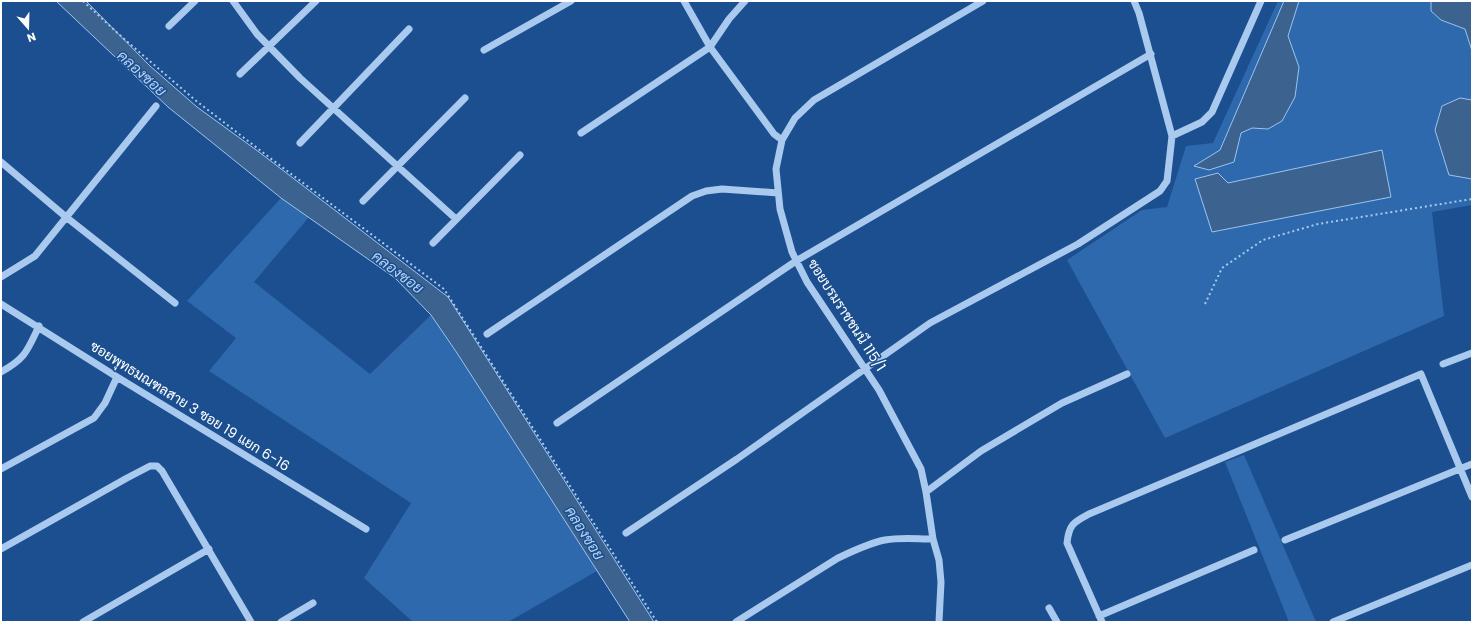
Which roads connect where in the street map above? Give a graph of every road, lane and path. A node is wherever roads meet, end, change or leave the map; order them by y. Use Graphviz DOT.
graph roads {
  1 [pos="83,1"];
  2 [pos="195,1"];
  3 [pos="233,1"];
  4 [pos="316,1"];
  5 [pos="570,1"];
  6 [pos="684,1"];
  7 [pos="745,1"];
  8 [pos="983,1"];
  9 [pos="1134,1"];
  10 [pos="1261,1"];
  11 [pos="169,26"];
  12 [pos="409,29"];
  13 [pos="269,46"];
  14 [pos="710,47"];
  15 [pos="484,50"];
  16 [pos="1151,54"];
  17 [pos="240,74"];
  18 [pos="465,98"];
  19 [pos="156,106"];
  20 [pos="333,108"];
  21 [pos="581,133"];
  22 [pos="1172,136"];
  23 [pos="782,140"];
  24 [pos="300,143"];
  25 [pos="520,155"];
  26 [pos="1,162"];
  27 [pos="397,166"];
  28 [pos="778,193"];
  29 [pos="1472,199"];
  30 [pos="363,201"];
  31 [pos="66,217"];
  32 [pos="456,219"];
  33 [pos="433,243"];
  34 [pos="796,261"];
  35 [pos="1,277"];
  36 [pos="175,303"];
  37 [pos="1,304"];
  38 [pos="1204,304"];
  39 [pos="38,326"];
  40 [pos="487,334"];
  41 [pos="1472,353"];
  42 [pos="1443,364"];
  43 [pos="866,369"];
  44 [pos="1,372"];
  45 [pos="1127,374"];
  46 [pos="117,377"];
  47 [pos="557,423"];
  48 [pos="1472,464"];
  49 [pos="1,469"];
  50 [pos="1460,469"];
  51 [pos="926,492"];
  52 [pos="1472,498"];
  53 [pos="366,529"];
  54 [pos="626,533"];
  55 [pos="933,539"];
  56 [pos="1285,540"];
  57 [pos="1,549"];
  58 [pos="208,549"];
  59 [pos="1254,550"];
  60 [pos="1472,565"];
  61 [pos="313,603"];
  62 [pos="1049,608"];
  63 [pos="1101,619"];
  64 [pos="83,622"];
  65 [pos="251,622"];
  66 [pos="281,622"];
  67 [pos="657,622"];
  68 [pos="736,622"];
  69 [pos="939,622"];
  70 [pos="1057,622"];
  71 [pos="1333,622"];
  1 -- 67 [label="path"];
  2 -- 11 [label="street"];
  3 -- 13 [label="street"];
  4 -- 13 [label="street"];
  5 -- 15 [label="street"];
  6 -- 14 [label="street"];
  7 -- 14 [label="street"];
  8 -- 23 [label="street, ซอยบรมราชชนนี 115/1"];
  9 -- 16 [label="street"];
  10 -- 22 [label="street"];
  12 -- 20 [label="street"];
  13 -- 17 [label="street"];
  13 -- 20 [label="street"];
  14 -- 21 [label="street"];
  14 -- 23 [label="street"];
  16 -- 22 [label="street"];
  16 -- 34 [label="street"];
  18 -- 27 [label="street"];
  19 -- 31 [label="street"];
  20 -- 24 [label="street"];
  20 -- 27 [label="street"];
  22 -- 43 [label="street"];
  23 -- 28 [label="street, ซอยบรมราชชนนี 115/1"];
  25 -- 32 [label="street"];
  26 -- 31 [label="street"];
  27 -- 30 [label="street"];
  27 -- 32 [label="street"];
  28 -- 34 [label="street, ซอยบรมราชชนนี 115/1"];
  28 -- 40 [label="street"];
  29 -- 38 [label="path"];
  31 -- 35 [label="street"];
  31 -- 36 [label="street"];
  32 -- 33 [label="street"];
  34 -- 43 [label="street, ซอยบรมราชชนนี 115/1"];
  34 -- 47 [label="street"];
  37 -- 39 [label="street, ซอยพุทธมณฑลสาย 3 ซอย 19 แยก 6-16"];
  39 -- 44 [label="street"];
  39 -- 46 [label="street, ซอยพุทธมณฑลสาย 3 ซอย 19 แยก 6-16"];
  41 -- 42 [label="street"];
  43 -- 51 [label="street, ซอยบรมราชชนนี 115/1"];
  43 -- 54 [label="street"];
  45 -- 51 [label="street"];
  46 -- 49 [label="street"];
  46 -- 53 [label="street, ซอยพุทธมณฑลสาย 3 ซอย 19 แยก 6-16"];
  48 -- 50 [label="street"];
  50 -- 52 [label="street"];
  50 -- 56 [label="street"];
  50 -- 63 [label="street"];
  51 -- 55 [label="street, ซอยบรมราชชนนี 115/1"];
  55 -- 68 [label="street"];
  55 -- 69 [label="street, ซอยบรมราชชนนี 115/1"];
  57 -- 58 [label="street"];
  58 -- 64 [label="street"];
  58 -- 65 [label="street"];
  59 -- 63 [label="street"];
  60 -- 71 [label="street"];
  61 -- 66 [label="street"];
  62 -- 70 [label="street"];
}
